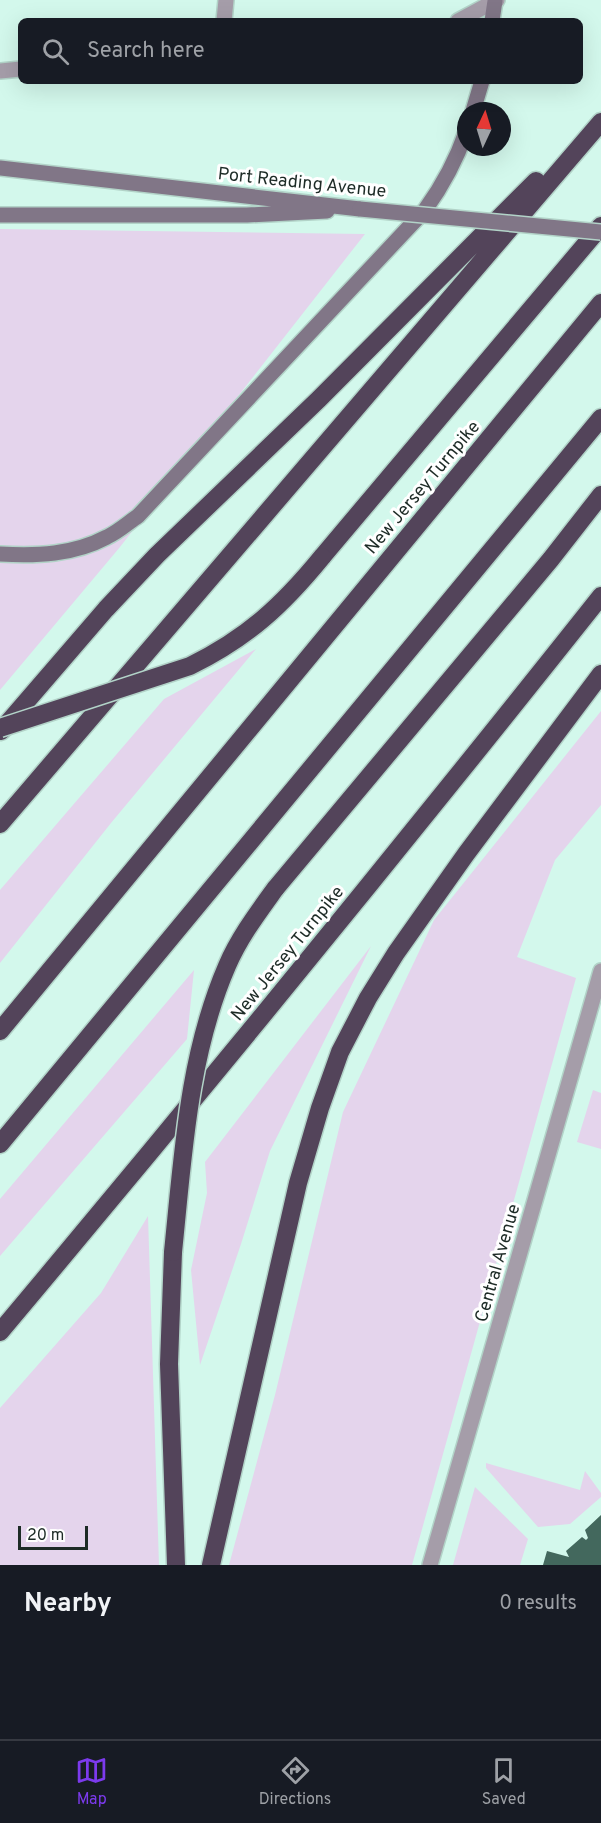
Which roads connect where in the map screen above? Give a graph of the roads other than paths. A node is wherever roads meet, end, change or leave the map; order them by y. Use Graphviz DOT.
graph roads {
  1 [pos="226,0"];
  2 [pos="496,0"];
  3 [pos="224,18"];
  4 [pos="463,18"];
  5 [pos="493,18"];
  6 [pos="18,69"];
  7 [pos="0,71"];
  8 [pos="481,84"];
  9 [pos="476,102"];
  10 [pos="601,116"];
  11 [pos="601,122"];
  12 [pos="458,156"];
  13 [pos="0,168"];
  14 [pos="360,209"];
  15 [pos="0,214"];
  16 [pos="601,226"];
  17 [pos="601,232"];
  18 [pos="601,303"];
  19 [pos="601,418"];
  20 [pos="601,495"];
  21 [pos="0,554"];
  22 [pos="601,596"];
  23 [pos="601,674"];
  24 [pos="0,730"];
  25 [pos="0,824"];
  26 [pos="601,971"];
  27 [pos="0,1031"];
  28 [pos="0,1144"];
  29 [pos="0,1332"];
  30 [pos="176,1565"];
  31 [pos="211,1565"];
  32 [pos="430,1565"];
  1 -- 3 [label="street"];
  2 -- 4 [label="street"];
  2 -- 5 [label="main road"];
  6 -- 7 [label="street"];
  8 -- 9 [label="main road"];
  10 -- 24 [label="highway"];
  11 -- 25 [label="highway"];
  12 -- 21 [label="main road"];
  13 -- 14 [label="main road, Port Reading Avenue"];
  14 -- 15 [label="main road"];
  14 -- 17 [label="main road, Port Reading Avenue, bridge"];
  16 -- 24 [label="highway, bridge"];
  18 -- 27 [label="highway, New Jersey Turnpike"];
  19 -- 28 [label="highway"];
  20 -- 30 [label="highway, bridge"];
  22 -- 29 [label="highway, New Jersey Turnpike"];
  23 -- 31 [label="highway"];
  26 -- 32 [label="street, Central Avenue"];
}
